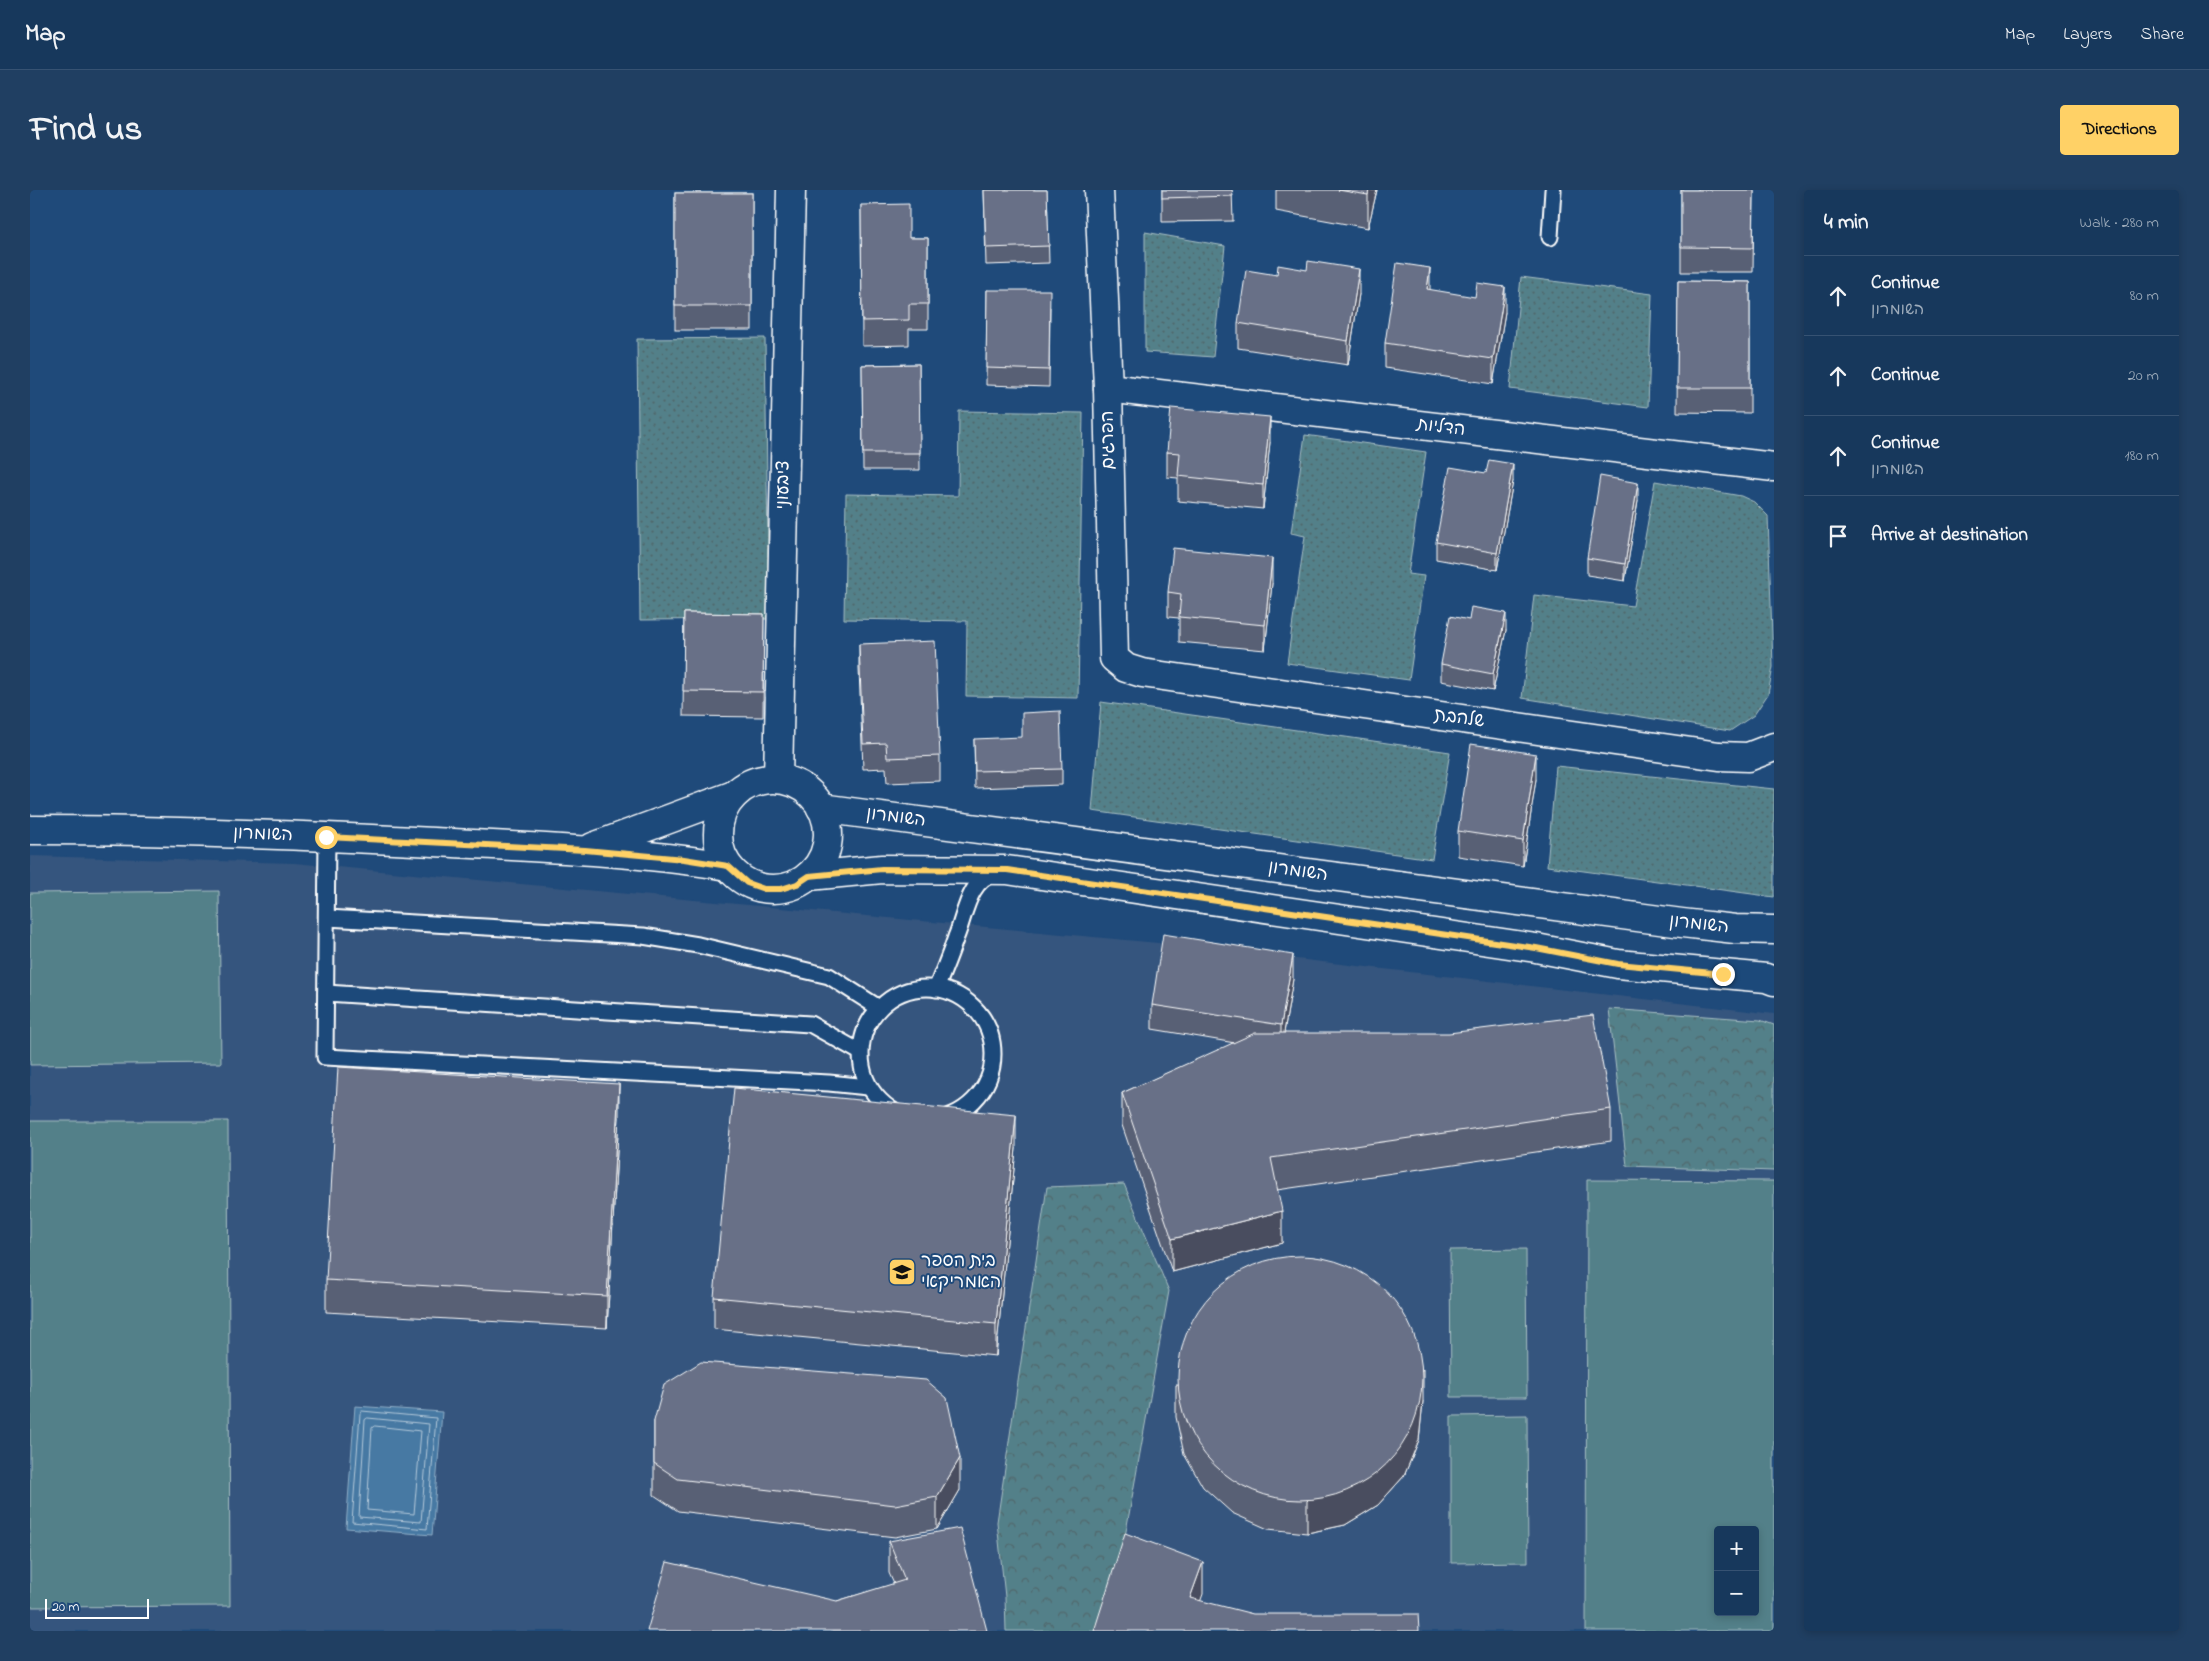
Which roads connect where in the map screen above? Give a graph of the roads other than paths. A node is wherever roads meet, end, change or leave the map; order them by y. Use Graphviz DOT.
graph roads {
  1 [pos="791,190"];
  2 [pos="1099,190"];
  3 [pos="1553,190"];
  4 [pos="1550,237"];
  5 [pos="1108,388"];
  6 [pos="1774,467"];
  7 [pos="1142,674"];
  8 [pos="1774,747"];
  9 [pos="778,779"];
  10 [pos="734,795"];
  11 [pos="822,808"];
  12 [pos="30,830"];
  13 [pos="326,837"];
  14 [pos="585,850"];
  15 [pos="728,866"];
  16 [pos="1007,870"];
  17 [pos="809,876"];
  18 [pos="327,918"];
  19 [pos="1774,930"];
  20 [pos="1774,981"];
  21 [pos="936,989"];
  22 [pos="326,993"];
  23 [pos="880,1008"];
  24 [pos="860,1052"];
  25 [pos="868,1087"];
  1 -- 9 [label="street, ציבעוני"];
  2 -- 5 [label="street, הפרגים"];
  3 -- 4 [label="lane"];
  5 -- 6 [label="street, הדליות"];
  5 -- 7 [label="street, הפרגים"];
  7 -- 8 [label="street, שלהבת"];
  9 -- 10 [label="street"];
  9 -- 11 [label="street"];
  10 -- 14 [label="street, השומרון"];
  10 -- 15 [label="street"];
  11 -- 17 [label="street"];
  11 -- 19 [label="street, השומרון"];
  12 -- 13 [label="street, השומרון"];
  13 -- 14 [label="street, השומרון"];
  13 -- 18 [label="lane"];
  14 -- 15 [label="street, השומרון"];
  15 -- 17 [label="street"];
  16 -- 17 [label="street"];
  16 -- 20 [label="street"];
  16 -- 21 [label="lane"];
  18 -- 22 [label="lane"];
  18 -- 23 [label="lane"];
  21 -- 23 [label="lane"];
  21 -- 25 [label="lane"];
  22 -- 24 [label="lane"];
  22 -- 25 [label="lane"];
  23 -- 24 [label="lane"];
  24 -- 25 [label="lane"];
}
